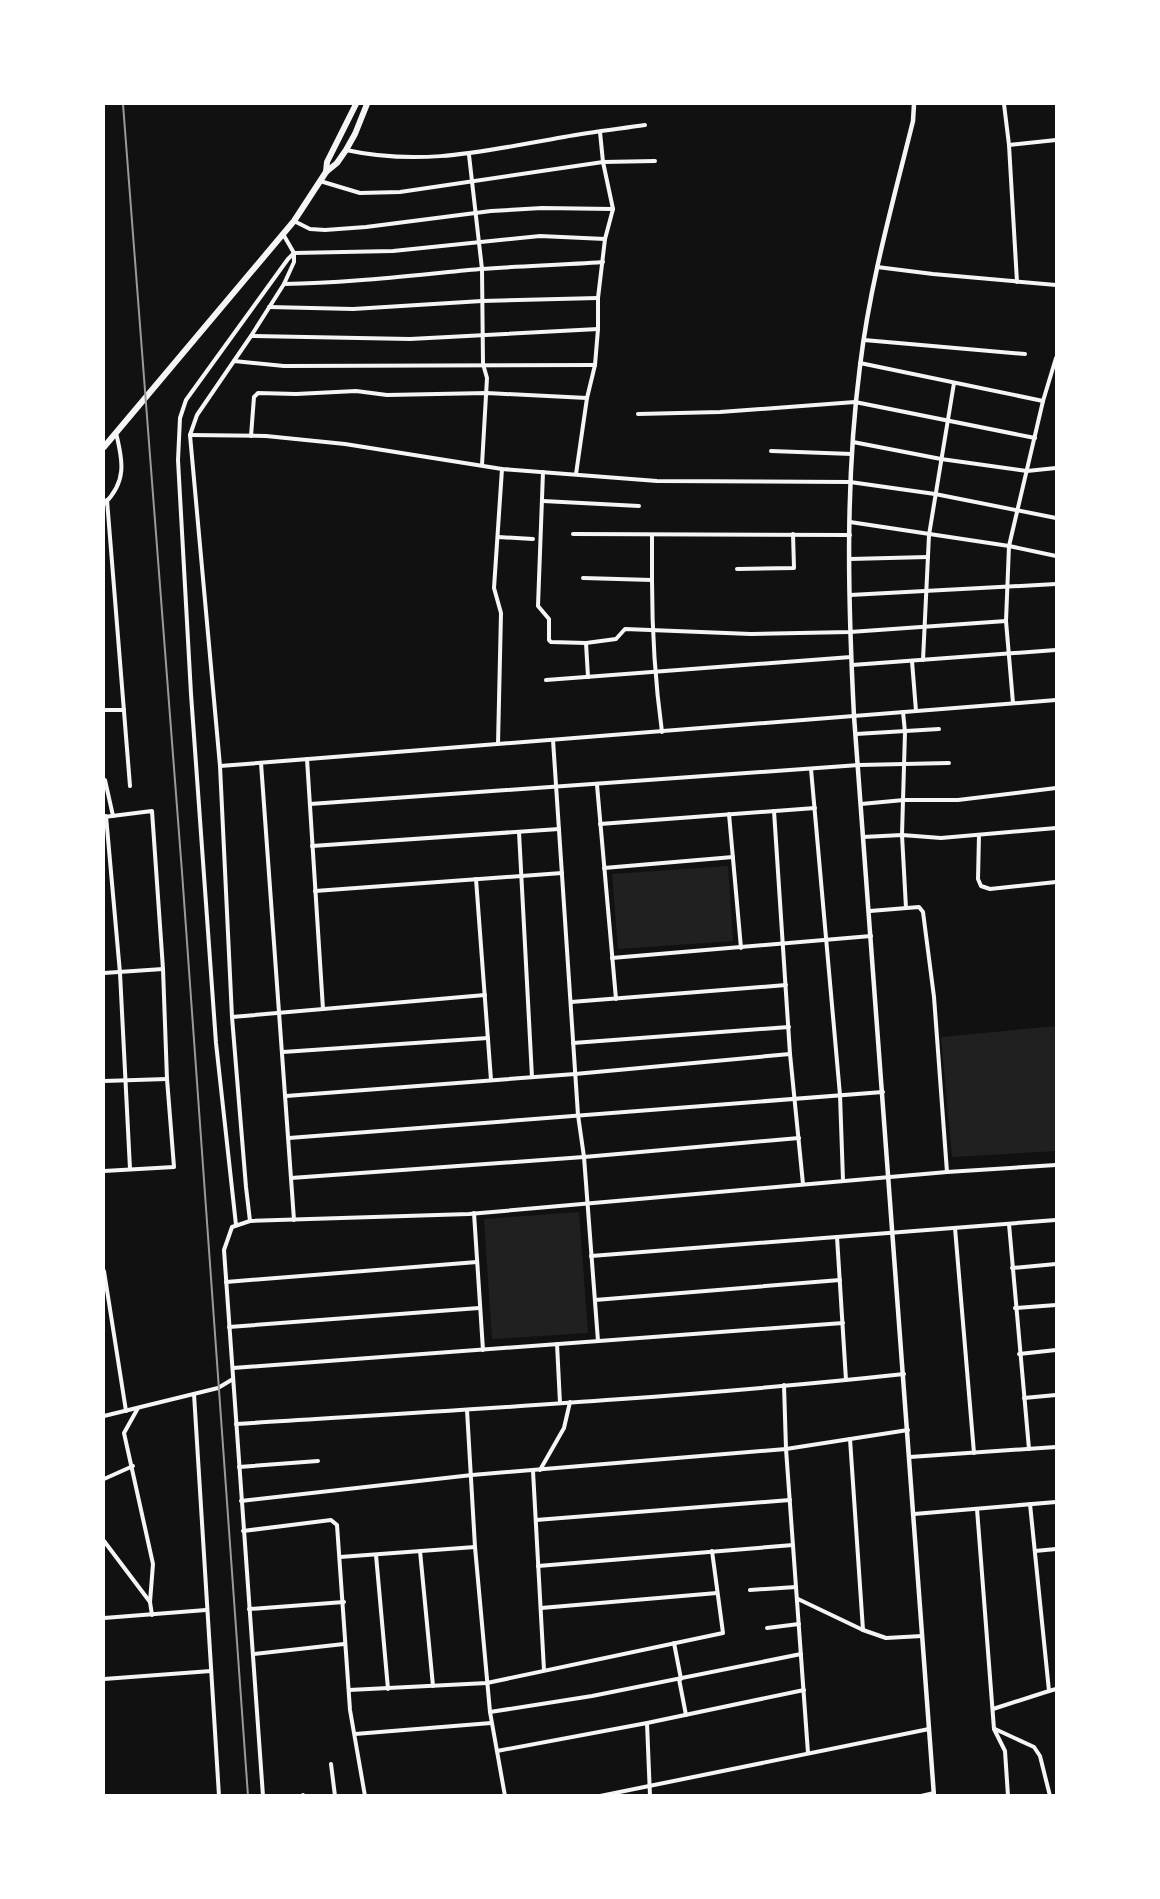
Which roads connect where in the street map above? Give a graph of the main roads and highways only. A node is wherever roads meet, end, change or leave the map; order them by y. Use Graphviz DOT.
graph roads {
  1 [pos="356,104"];
  2 [pos="367,104"];
  3 [pos="326,172"];
  4 [pos="104,447"];
  1 -- 3 [label="main road"];
  2 -- 3 [label="main road"];
  3 -- 4 [label="main road"];
}
